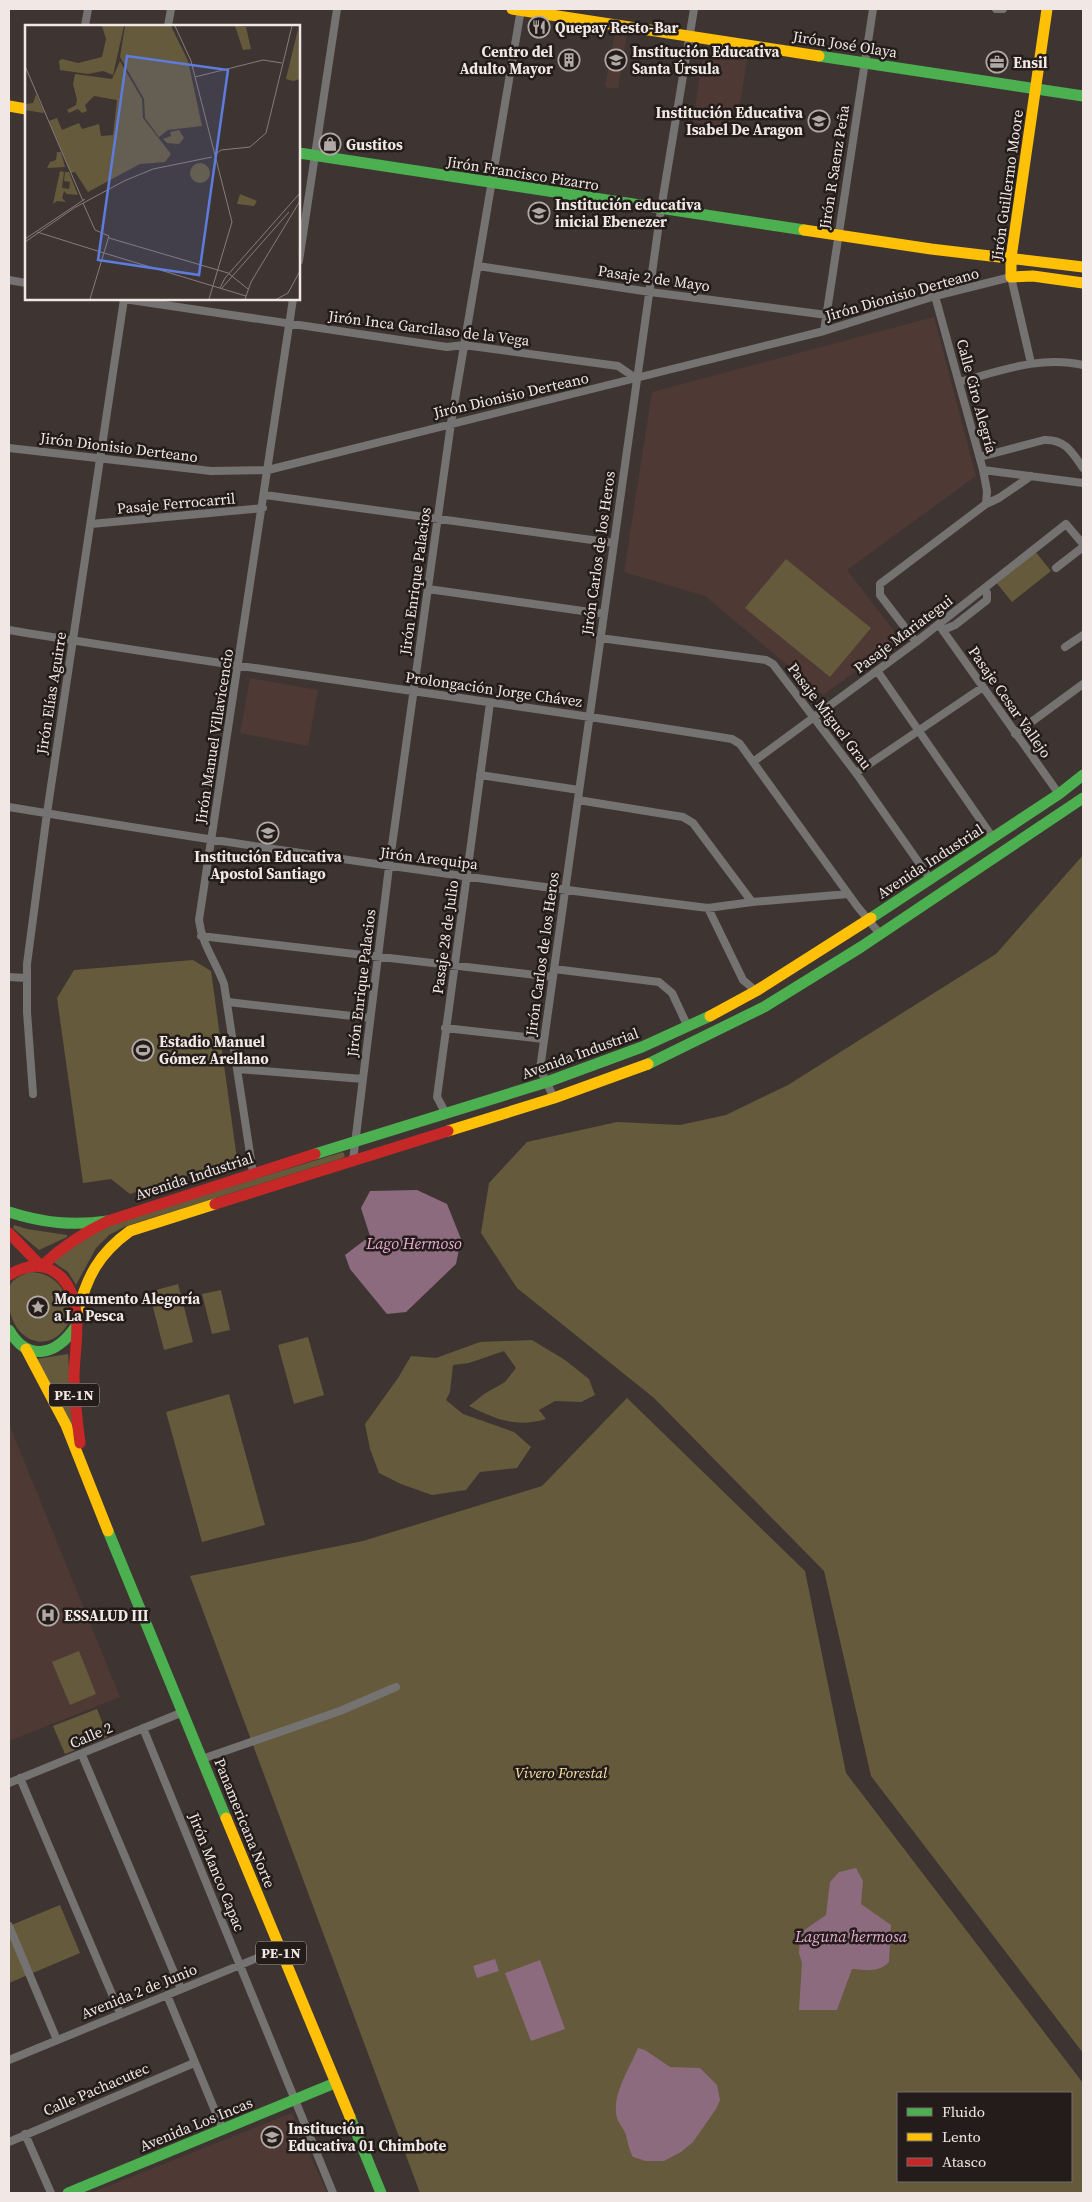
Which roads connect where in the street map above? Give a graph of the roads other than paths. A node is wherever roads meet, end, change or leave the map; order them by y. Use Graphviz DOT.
graph roads {
  1 [pos="88,9"];
  2 [pos="172,9"];
  3 [pos="337,9"];
  4 [pos="518,9"];
  5 [pos="694,9"];
  6 [pos="873,9"];
  7 [pos="1047,9"];
  8 [pos="85,25"];
  9 [pos="168,25"];
  10 [pos="690,35"];
  11 [pos="865,62"];
  12 [pos="1035,88"];
  13 [pos="1083,96"];
  14 [pos="9,106"];
  15 [pos="25,109"];
  16 [pos="300,153"];
  17 [pos="314,155"];
  18 [pos="492,183"];
  19 [pos="661,209"];
  20 [pos="838,234"];
  21 [pos="300,254"];
  22 [pos="1011,258"];
  23 [pos="478,266"];
  24 [pos="1083,268"];
  25 [pos="1011,277"];
  26 [pos="9,280"];
  27 [pos="25,283"];
  28 [pos="1083,283"];
  29 [pos="650,292"];
  30 [pos="935,296"];
  31 [pos="124,300"];
  32 [pos="131,300"];
  33 [pos="293,300"];
  34 [pos="827,315"];
  35 [pos="290,324"];
  36 [pos="824,330"];
  37 [pos="464,345"];
  38 [pos="1032,363"];
  39 [pos="1083,365"];
  40 [pos="637,379"];
  41 [pos="959,382"];
  42 [pos="451,423"];
  43 [pos="9,448"];
  44 [pos="99,458"];
  45 [pos="980,458"];
  46 [pos="1083,468"];
  47 [pos="268,470"];
  48 [pos="983,470"];
  49 [pos="1032,476"];
  50 [pos="1083,483"];
  51 [pos="264,495"];
  52 [pos="986,504"];
  53 [pos="263,508"];
  54 [pos="438,519"];
  55 [pos="91,524"];
  56 [pos="614,543"];
  57 [pos="1083,546"];
  58 [pos="1056,568"];
  59 [pos="428,589"];
  60 [pos="604,614"];
  61 [pos="941,627"];
  62 [pos="9,630"];
  63 [pos="1083,635"];
  64 [pos="600,638"];
  65 [pos="73,641"];
  66 [pos="916,642"];
  67 [pos="1065,648"];
  68 [pos="238,666"];
  69 [pos="878,672"];
  70 [pos="1083,684"];
  71 [pos="983,687"];
  72 [pos="413,691"];
  73 [pos="490,703"];
  74 [pos="590,716"];
  75 [pos="814,716"];
  76 [pos="919,732"];
  77 [pos="1015,734"];
  78 [pos="753,762"];
  79 [pos="856,773"];
  80 [pos="480,775"];
  81 [pos="1083,775"];
  82 [pos="579,790"];
  83 [pos="1059,794"];
  84 [pos="1083,798"];
  85 [pos="578,800"];
  86 [pos="9,807"];
  87 [pos="47,813"];
  88 [pos="993,838"];
  89 [pos="212,841"];
  90 [pos="389,867"];
  91 [pos="467,877"];
  92 [pos="931,880"];
  93 [pos="565,890"];
  94 [pos="848,894"];
  95 [pos="752,902"];
  96 [pos="708,908"];
  97 [pos="868,920"];
  98 [pos="880,934"];
  99 [pos="201,936"];
  100 [pos="378,956"];
  101 [pos="456,965"];
  102 [pos="554,973"];
  103 [pos="9,977"];
  104 [pos="27,978"];
  105 [pos="756,991"];
  106 [pos="228,1002"];
  107 [pos="370,1018"];
  108 [pos="688,1027"];
  109 [pos="446,1028"];
  110 [pos="544,1039"];
  111 [pos="237,1069"];
  112 [pos="363,1079"];
  113 [pos="547,1082"];
  114 [pos="33,1094"];
  115 [pos="554,1098"];
  116 [pos="445,1112"];
  117 [pos="355,1141"];
  118 [pos="353,1160"];
  119 [pos="253,1173"];
  120 [pos="9,1212"];
  121 [pos="108,1221"];
  122 [pos="9,1233"];
  123 [pos="41,1265"];
  124 [pos="9,1275"];
  125 [pos="76,1320"];
  126 [pos="9,1330"];
  127 [pos="24,1348"];
  128 [pos="9,1350"];
  129 [pos="83,1464"];
  130 [pos="396,1687"];
  131 [pos="183,1712"];
  132 [pos="143,1728"];
  133 [pos="82,1755"];
  134 [pos="202,1759"];
  135 [pos="20,1778"];
  136 [pos="9,1783"];
  137 [pos="9,1926"];
  138 [pos="279,1949"];
  139 [pos="240,1965"];
  140 [pos="181,1989"];
  141 [pos="167,1995"];
  142 [pos="120,2013"];
  143 [pos="57,2040"];
  144 [pos="9,2060"];
  145 [pos="194,2063"];
  146 [pos="335,2084"];
  147 [pos="295,2100"];
  148 [pos="223,2130"];
  149 [pos="24,2134"];
  150 [pos="9,2142"];
  151 [pos="87,2190"];
  152 [pos="50,2193"];
  153 [pos="68,2193"];
  154 [pos="333,2193"];
  155 [pos="381,2193"];
  1 -- 8 [label="street"];
  2 -- 9 [label="street"];
  3 -- 17 [label="street"];
  4 -- 10 [label="main road, Jirón José Olaya"];
  4 -- 18 [label="street, Jirón Enrique Palacios"];
  5 -- 10 [label="street, Jirón Carlos de los Heros"];
  6 -- 11 [label="street, Jirón R Saenz Peña"];
  7 -- 12 [label="main road, Jirón Guillermo Moore"];
  10 -- 11 [label="main road, Jirón José Olaya"];
  10 -- 19 [label="street, Jirón Carlos de los Heros"];
  11 -- 12 [label="main road, Jirón José Olaya"];
  11 -- 20 [label="street, Jirón R Saenz Peña"];
  12 -- 13 [label="main road, Jirón José Olaya"];
  12 -- 22 [label="main road, Jirón Guillermo Moore"];
  14 -- 15 [label="main road"];
  16 -- 17 [label="main road, Jirón Francisco Pizarro"];
  17 -- 18 [label="main road, Jirón Francisco Pizarro"];
  17 -- 21 [label="street"];
  18 -- 19 [label="main road, Jirón Francisco Pizarro"];
  18 -- 23 [label="street, Jirón Enrique Palacios"];
  19 -- 20 [label="main road, Jirón Francisco Pizarro"];
  19 -- 29 [label="street, Jirón Carlos de los Heros"];
  20 -- 22 [label="main road, Jirón Francisco Pizarro"];
  20 -- 34 [label="street, Jirón R Saenz Peña"];
  22 -- 24 [label="main road, Jirón Francisco Pizarro"];
  22 -- 25 [label="main road, Jirón Guillermo Moore"];
  23 -- 29 [label="street, Pasaje 2 de Mayo"];
  23 -- 37 [label="street, Jirón Enrique Palacios"];
  25 -- 28 [label="main road"];
  25 -- 30 [label="street, Jirón Dionisio Derteano"];
  25 -- 38 [label="street, Jirón Guillermo Moore"];
  26 -- 27 [label="street"];
  29 -- 34 [label="street, Pasaje 2 de Mayo"];
  29 -- 40 [label="street, Jirón Carlos de los Heros"];
  30 -- 36 [label="street, Jirón Dionisio Derteano"];
  30 -- 41 [label="street, Calle Ciro Alegría"];
  31 -- 44 [label="street, Jirón Elías Aguirre"];
  32 -- 35 [label="street, Jirón Inca Garcilaso de la Vega"];
  33 -- 35 [label="street, Jirón Manuel Villavicencio"];
  34 -- 36 [label="street, Jirón R Saenz Peña"];
  35 -- 37 [label="street, Jirón Inca Garcilaso de la Vega"];
  35 -- 47 [label="street, Jirón Manuel Villavicencio"];
  36 -- 40 [label="street, Jirón Dionisio Derteano"];
  37 -- 40 [label="street, Jirón Inca Garcilaso de la Vega"];
  37 -- 42 [label="street, Jirón Enrique Palacios"];
  38 -- 39 [label="street"];
  38 -- 41 [label="street"];
  40 -- 42 [label="street, Jirón Dionisio Derteano"];
  40 -- 56 [label="street, Jirón Carlos de los Heros"];
  41 -- 45 [label="street, Calle Ciro Alegría"];
  42 -- 47 [label="street, Jirón Dionisio Derteano"];
  42 -- 54 [label="street, Jirón Enrique Palacios"];
  43 -- 44 [label="street, Jirón Dionisio Derteano"];
  44 -- 47 [label="street, Jirón Dionisio Derteano"];
  44 -- 55 [label="street, Jirón Elías Aguirre"];
  45 -- 46 [label="street"];
  45 -- 48 [label="street, Calle Ciro Alegría"];
  47 -- 51 [label="street, Jirón Manuel Villavicencio"];
  48 -- 49 [label="street"];
  48 -- 52 [label="street, Calle Ciro Alegría"];
  49 -- 50 [label="street"];
  49 -- 52 [label="street"];
  51 -- 53 [label="street, Jirón Manuel Villavicencio"];
  51 -- 54 [label="street"];
  52 -- 66 [label="street"];
  53 -- 55 [label="street, Pasaje Ferrocarril"];
  53 -- 68 [label="street, Jirón Manuel Villavicencio"];
  54 -- 56 [label="street"];
  54 -- 59 [label="street, Jirón Enrique Palacios"];
  55 -- 65 [label="street, Jirón Elías Aguirre"];
  56 -- 60 [label="street, Jirón Carlos de los Heros"];
  57 -- 58 [label="street"];
  57 -- 61 [label="street, Pasaje Mariategui"];
  59 -- 60 [label="street"];
  59 -- 72 [label="street, Jirón Enrique Palacios"];
  60 -- 64 [label="street, Jirón Carlos de los Heros"];
  61 -- 66 [label="street, Pasaje Mariategui"];
  61 -- 71 [label="street, Pasaje Cesar Vallejo"];
  62 -- 65 [label="street, Prolongación Jorge Chávez"];
  63 -- 67 [label="street"];
  64 -- 74 [label="street, Jirón Carlos de los Heros"];
  64 -- 75 [label="street, Pasaje Miguel Grau"];
  65 -- 68 [label="street, Prolongación Jorge Chávez"];
  65 -- 87 [label="street, Jirón Elías Aguirre"];
  66 -- 69 [label="street, Pasaje Mariategui"];
  68 -- 72 [label="street, Prolongación Jorge Chávez"];
  68 -- 89 [label="street, Jirón Manuel Villavicencio"];
  69 -- 75 [label="street, Pasaje Mariategui"];
  69 -- 76 [label="street"];
  70 -- 77 [label="street"];
  71 -- 76 [label="street"];
  71 -- 77 [label="street, Pasaje Cesar Vallejo"];
  72 -- 73 [label="street, Prolongación Jorge Chávez"];
  72 -- 90 [label="street, Jirón Enrique Palacios"];
  73 -- 74 [label="street, Prolongación Jorge Chávez"];
  73 -- 80 [label="street, Pasaje 28 de Julio"];
  74 -- 78 [label="street, Prolongación Jorge Chávez"];
  74 -- 82 [label="street, Jirón Carlos de los Heros"];
  75 -- 78 [label="street, Pasaje Mariategui"];
  75 -- 79 [label="street, Pasaje Miguel Grau"];
  76 -- 79 [label="street"];
  76 -- 88 [label="street"];
  77 -- 83 [label="street, Pasaje Cesar Vallejo"];
  78 -- 94 [label="street, Prolongación Jorge Chávez"];
  79 -- 92 [label="street, Pasaje Miguel Grau"];
  80 -- 82 [label="street"];
  80 -- 91 [label="street, Pasaje 28 de Julio"];
  81 -- 83 [label="main road, Avenida Industrial"];
  82 -- 85 [label="street, Jirón Carlos de los Heros"];
  83 -- 88 [label="main road, Avenida Industrial"];
  84 -- 98 [label="main road"];
  85 -- 93 [label="street, Jirón Carlos de los Heros"];
  85 -- 95 [label="street"];
  86 -- 87 [label="street, Jirón Arequipa"];
  87 -- 89 [label="street, Jirón Arequipa"];
  87 -- 104 [label="street, Jirón Elías Aguirre"];
  88 -- 92 [label="main road, Avenida Industrial"];
  89 -- 90 [label="street, Jirón Arequipa"];
  89 -- 99 [label="street, Jirón Manuel Villavicencio"];
  90 -- 91 [label="street, Jirón Arequipa"];
  90 -- 100 [label="street, Jirón Enrique Palacios"];
  91 -- 93 [label="street, Jirón Arequipa"];
  91 -- 101 [label="street, Pasaje 28 de Julio"];
  92 -- 97 [label="main road, Avenida Industrial"];
  93 -- 96 [label="street, Jirón Arequipa"];
  93 -- 102 [label="street, Jirón Carlos de los Heros"];
  94 -- 95 [label="street, Jirón Arequipa"];
  94 -- 97 [label="street, Prolongación Jorge Chávez"];
  95 -- 96 [label="street, Jirón Arequipa"];
  96 -- 105 [label="street"];
  97 -- 98 [label="street, Prolongación Jorge Chávez"];
  97 -- 105 [label="main road, Avenida Industrial"];
  98 -- 115 [label="main road"];
  99 -- 100 [label="street"];
  99 -- 106 [label="street, Jirón Manuel Villavicencio"];
  100 -- 101 [label="street"];
  100 -- 107 [label="street, Jirón Enrique Palacios"];
  101 -- 102 [label="street"];
  101 -- 109 [label="street, Pasaje 28 de Julio"];
  102 -- 108 [label="street"];
  102 -- 110 [label="street, Jirón Carlos de los Heros"];
  103 -- 104 [label="street"];
  104 -- 114 [label="street, Jirón Elías Aguirre"];
  105 -- 108 [label="main road, Avenida Industrial"];
  106 -- 107 [label="street"];
  106 -- 111 [label="street, Jirón Manuel Villavicencio"];
  107 -- 112 [label="street, Jirón Enrique Palacios"];
  108 -- 113 [label="main road, Avenida Industrial"];
  109 -- 110 [label="street"];
  109 -- 116 [label="street, Pasaje 28 de Julio"];
  110 -- 113 [label="street, Jirón Carlos de los Heros"];
  111 -- 112 [label="street"];
  111 -- 119 [label="street, Jirón Manuel Villavicencio"];
  112 -- 117 [label="street, Jirón Enrique Palacios"];
  113 -- 115 [label="street, Jirón Carlos de los Heros"];
  113 -- 116 [label="main road, Avenida Industrial"];
  115 -- 118 [label="main road"];
  116 -- 117 [label="main road, Avenida Industrial"];
  117 -- 118 [label="street, Jirón Enrique Palacios"];
  117 -- 119 [label="main road, Avenida Industrial"];
  118 -- 125 [label="main road"];
  119 -- 121 [label="main road, Avenida Industrial"];
  120 -- 121 [label="main road"];
  121 -- 123 [label="main road, Avenida Industrial"];
  122 -- 123 [label="main road, PE-1N"];
  123 -- 124 [label="main road"];
  123 -- 125 [label="main road, PE-1N"];
  125 -- 127 [label="main road"];
  125 -- 129 [label="main road, Panamericana Norte / PE-1N"];
  126 -- 127 [label="main road, PE-1N"];
  127 -- 128 [label="main road"];
  127 -- 129 [label="main road, Panamericana Norte / PE-1N"];
  129 -- 131 [label="main road, Panamericana Norte / PE-1N"];
  130 -- 134 [label="street"];
  131 -- 132 [label="street, Calle 2"];
  131 -- 134 [label="main road, Panamericana Norte / PE-1N"];
  132 -- 133 [label="street, Calle 2"];
  132 -- 139 [label="street, Jirón Manco Capac"];
  133 -- 135 [label="street, Calle 2"];
  133 -- 140 [label="street"];
  134 -- 138 [label="main road, Panamericana Norte / PE-1N"];
  135 -- 136 [label="street, Calle 2"];
  135 -- 142 [label="street"];
  137 -- 143 [label="street"];
  138 -- 139 [label="street, Avenida 2 de Junio"];
  138 -- 146 [label="main road, Panamericana Norte / PE-1N"];
  139 -- 140 [label="street, Avenida 2 de Junio"];
  139 -- 147 [label="street, Jirón Manco Capac"];
  140 -- 141 [label="street, Avenida 2 de Junio"];
  141 -- 142 [label="street, Avenida 2 de Junio"];
  141 -- 145 [label="street"];
  142 -- 143 [label="street, Avenida 2 de Junio"];
  143 -- 144 [label="street, Avenida 2 de Junio"];
  145 -- 148 [label="street"];
  145 -- 149 [label="street, Calle Pachacutec"];
  146 -- 147 [label="main road, Avenida Los Incas"];
  146 -- 155 [label="main road, Panamericana Norte / PE-1N"];
  147 -- 148 [label="main road, Avenida Los Incas"];
  147 -- 154 [label="street, Jirón Manco Capac"];
  148 -- 151 [label="main road, Avenida Los Incas"];
  149 -- 150 [label="street, Calle Pachacutec"];
  149 -- 152 [label="street"];
  151 -- 153 [label="main road, Avenida Los Incas"];
}
